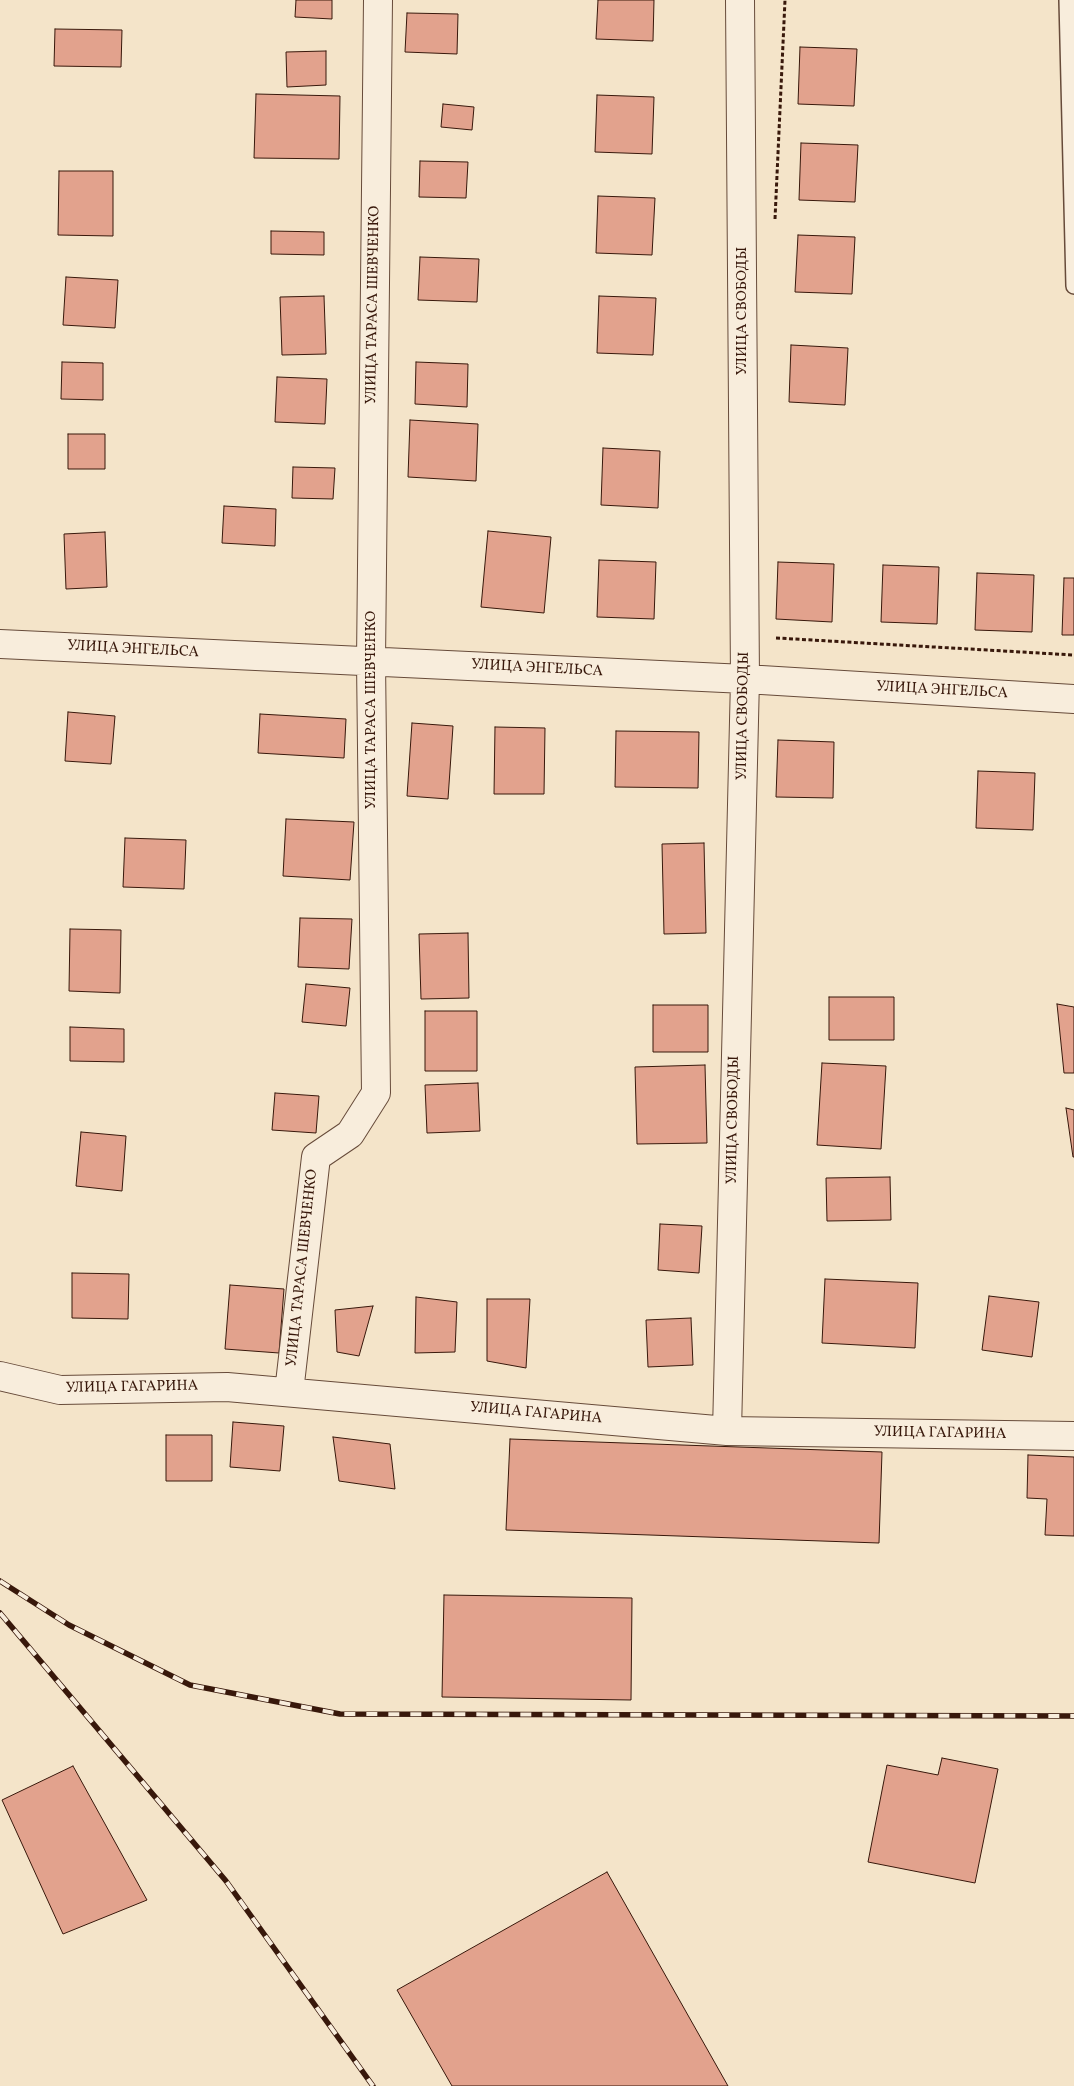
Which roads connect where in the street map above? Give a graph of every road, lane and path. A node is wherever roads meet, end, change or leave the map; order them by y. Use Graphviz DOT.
graph roads {
  1 [pos="378,0"];
  2 [pos="740,0"];
  3 [pos="785,0"];
  4 [pos="1067,0"];
  5 [pos="774,229"];
  6 [pos="1074,286"];
  7 [pos="775,638"];
  8 [pos="0,644"];
  9 [pos="1074,655"];
  10 [pos="371,661"];
  11 [pos="745,679"];
  12 [pos="1074,699"];
  13 [pos="0,1376"];
  14 [pos="289,1392"];
  15 [pos="727,1431"];
  16 [pos="1074,1436"];
  1 -- 10 [label="street, УЛИЦА ТАРАСА ШЕВЧЕНКО"];
  2 -- 11 [label="street, УЛИЦА СВОБОДЫ"];
  3 -- 5 [label="path"];
  4 -- 6 [label="lane"];
  7 -- 9 [label="path"];
  8 -- 10 [label="street, УЛИЦА ЭНГЕЛЬСА"];
  10 -- 11 [label="street, УЛИЦА ЭНГЕЛЬСА"];
  10 -- 14 [label="street, УЛИЦА ТАРАСА ШЕВЧЕНКО"];
  11 -- 12 [label="street, УЛИЦА ЭНГЕЛЬСА"];
  11 -- 15 [label="street, УЛИЦА СВОБОДЫ"];
  13 -- 14 [label="street, УЛИЦА ГАГАРИНА"];
  14 -- 15 [label="street, УЛИЦА ГАГАРИНА"];
  15 -- 16 [label="street, УЛИЦА ГАГАРИНА"];
}
